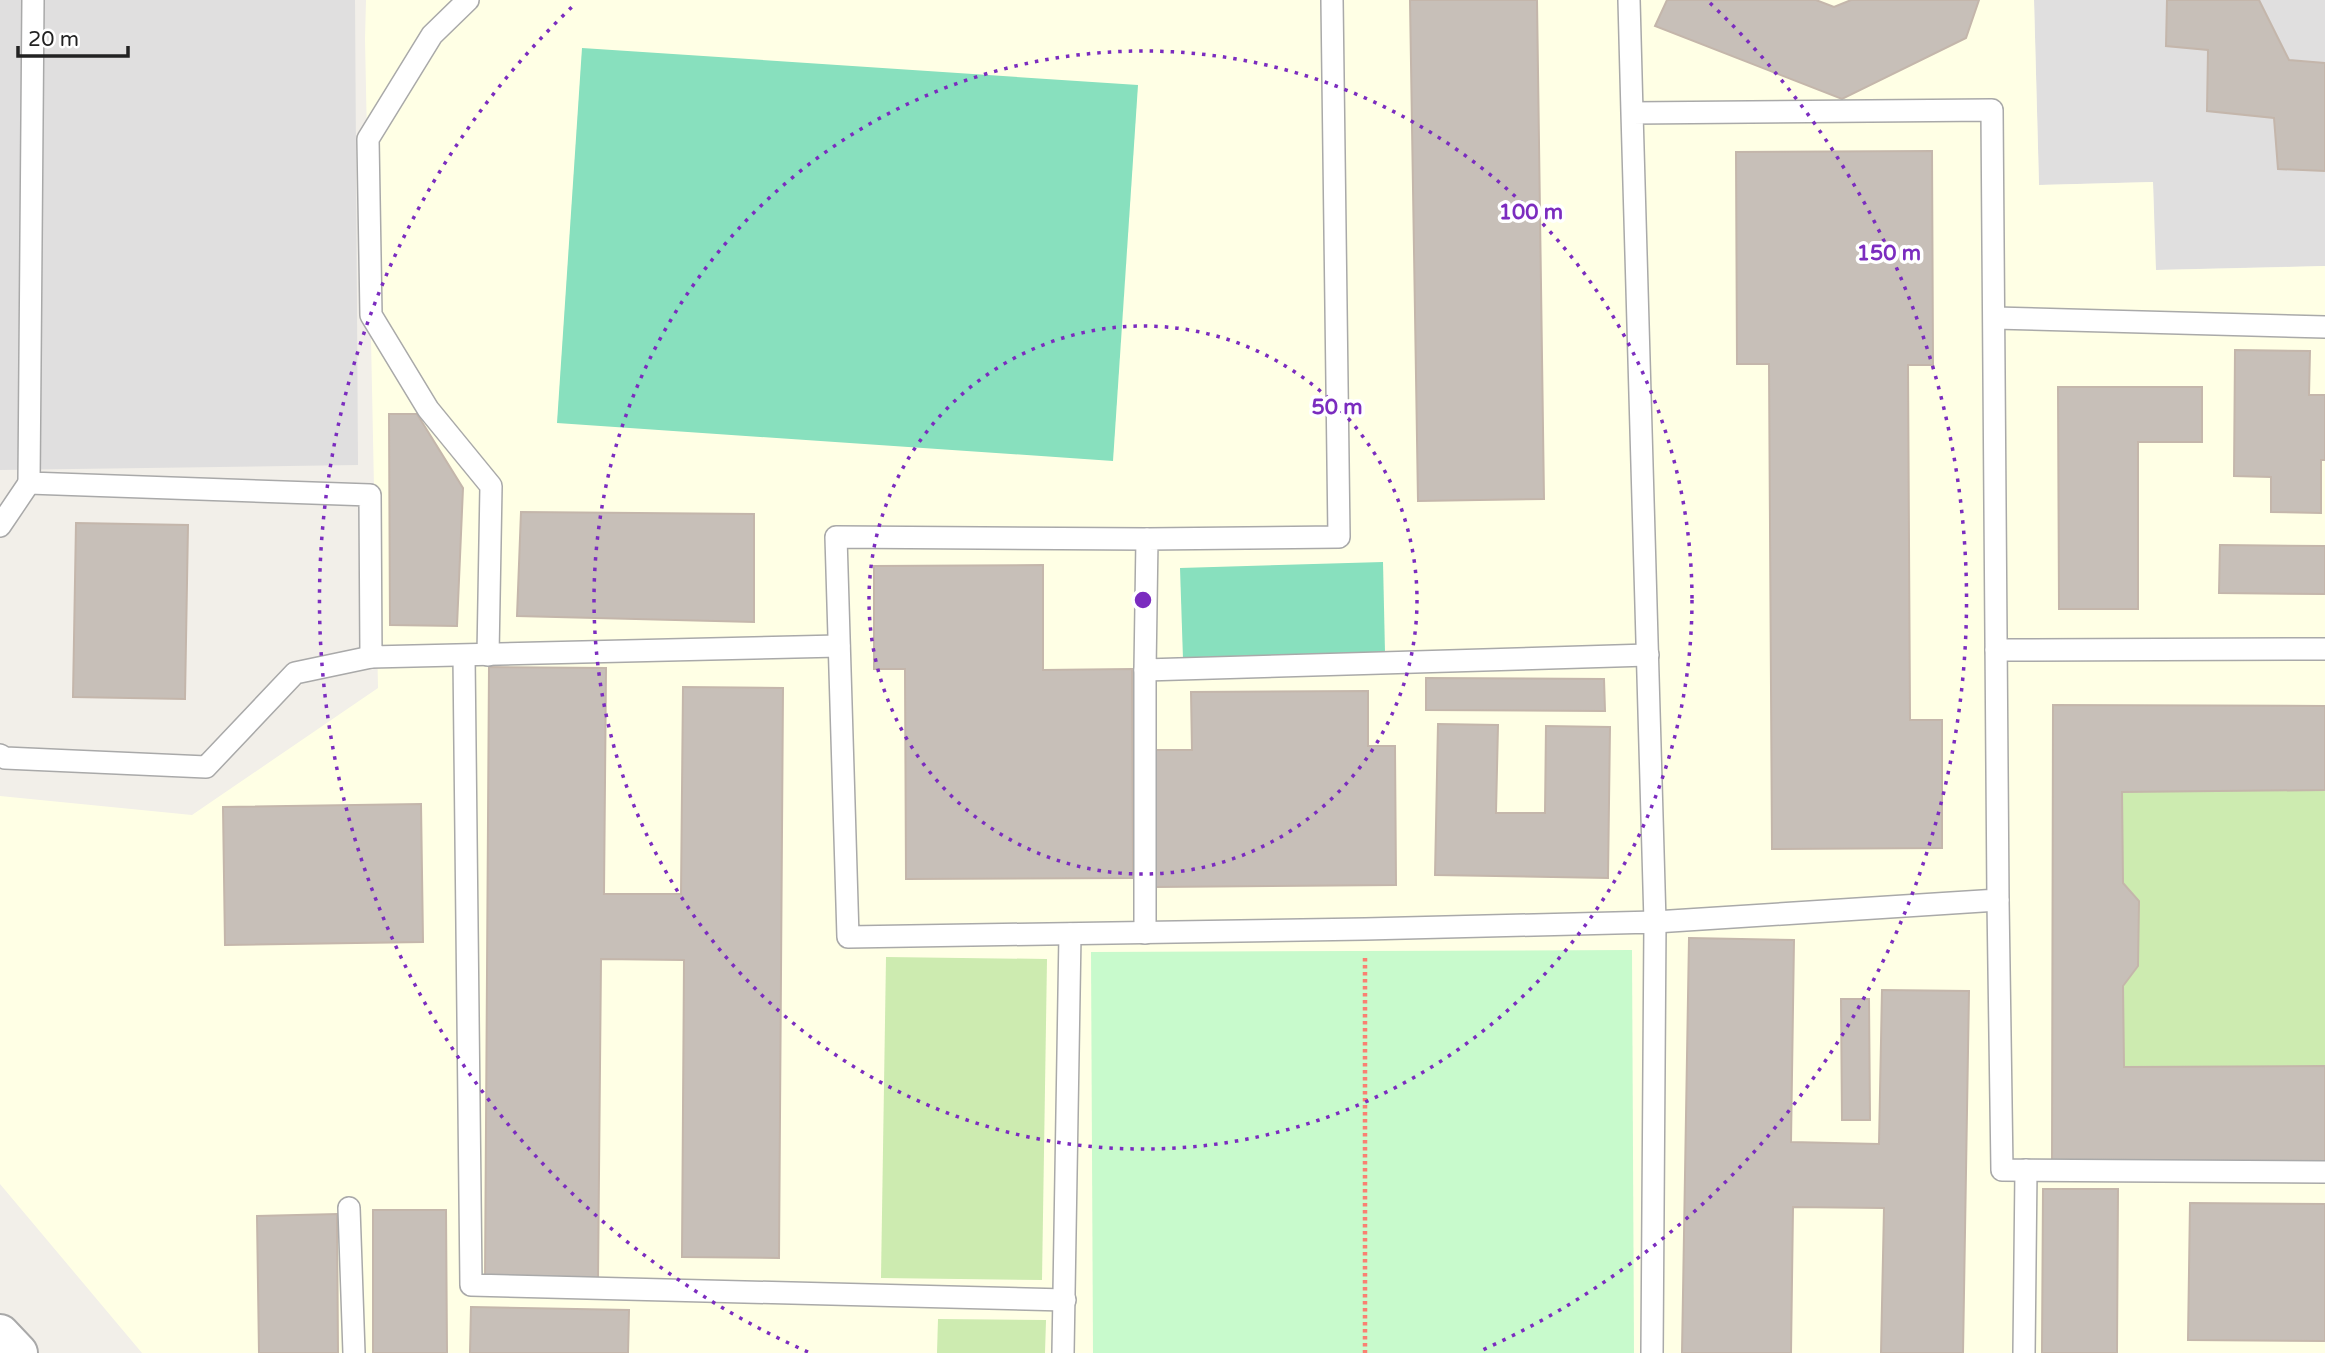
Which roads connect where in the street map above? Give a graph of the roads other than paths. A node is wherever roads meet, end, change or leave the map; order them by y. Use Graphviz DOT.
graph roads {
  1 [pos="33,0"];
  2 [pos="468,0"];
  3 [pos="1332,0"];
  4 [pos="1631,4"];
  5 [pos="1632,113"];
  6 [pos="1995,318"];
  7 [pos="2325,327"];
  8 [pos="29,483"];
  9 [pos="0,526"];
  10 [pos="1147,539"];
  11 [pos="839,646"];
  12 [pos="2325,649"];
  13 [pos="1996,650"];
  14 [pos="488,655"];
  15 [pos="1647,655"];
  16 [pos="464,656"];
  17 [pos="371,657"];
  18 [pos="1145,670"];
  19 [pos="0,755"];
  20 [pos="1998,900"];
  21 [pos="1655,922"];
  22 [pos="1145,933"];
  23 [pos="1070,934"];
  24 [pos="2026,1170"];
  25 [pos="2325,1171"];
  26 [pos="349,1208"];
  27 [pos="1065,1300"];
  28 [pos="0,1334"];
  29 [pos="18,1353"];
  30 [pos="354,1353"];
  31 [pos="1063,1353"];
  32 [pos="1652,1353"];
  33 [pos="2024,1353"];
  1 -- 8 [label="lane"];
  2 -- 14 [label="lane"];
  3 -- 10 [label="lane"];
  4 -- 5 [label="lane"];
  5 -- 6 [label="lane"];
  5 -- 15 [label="lane"];
  6 -- 7 [label="lane"];
  6 -- 13 [label="lane"];
  8 -- 9 [label="lane"];
  8 -- 17 [label="lane"];
  10 -- 11 [label="lane"];
  10 -- 18 [label="lane"];
  11 -- 14 [label="lane"];
  11 -- 23 [label="lane"];
  12 -- 13 [label="lane"];
  13 -- 20 [label="lane"];
  14 -- 16 [label="lane"];
  15 -- 18 [label="lane"];
  15 -- 21 [label="lane"];
  16 -- 17 [label="lane"];
  16 -- 27 [label="lane"];
  17 -- 19 [label="lane"];
  18 -- 22 [label="lane"];
  20 -- 21 [label="lane"];
  20 -- 24 [label="lane"];
  21 -- 22 [label="lane"];
  21 -- 32 [label="lane"];
  22 -- 23 [label="lane"];
  23 -- 27 [label="lane"];
  24 -- 25 [label="lane"];
  24 -- 33 [label="lane"];
  26 -- 30 [label="lane"];
  27 -- 31 [label="lane"];
  28 -- 29 [label="street"];
}
